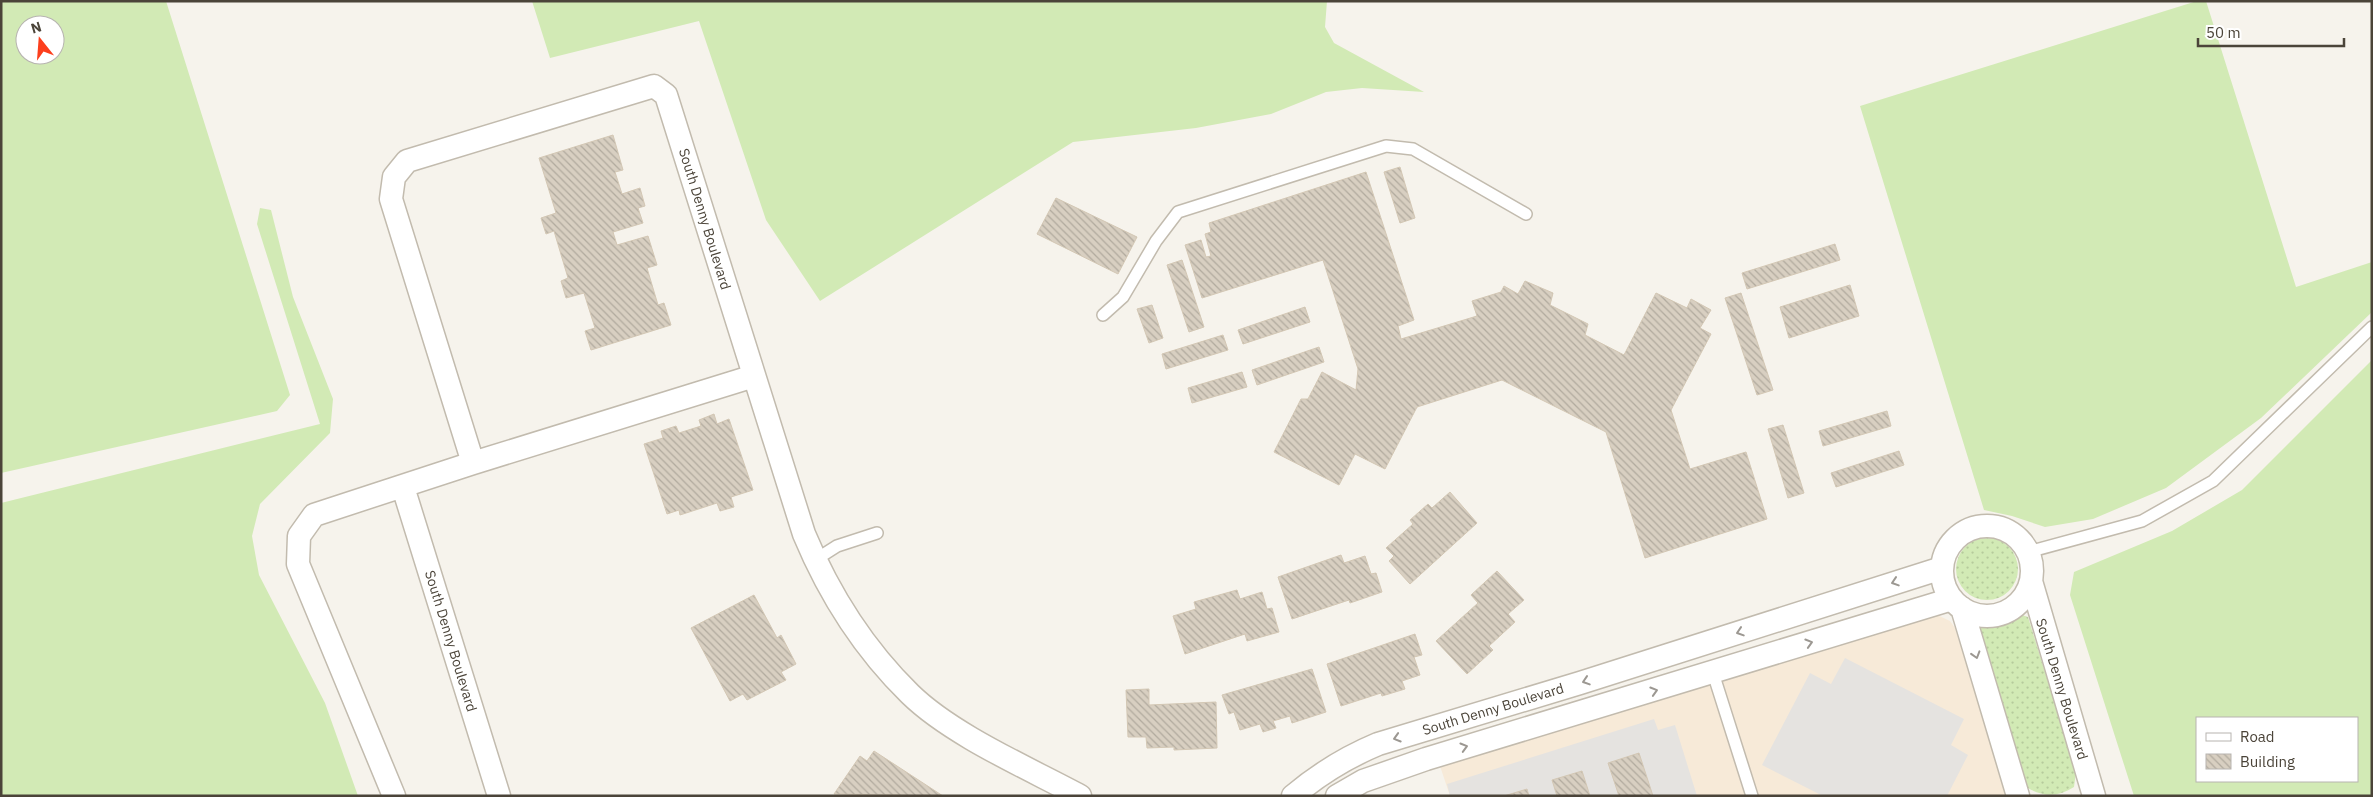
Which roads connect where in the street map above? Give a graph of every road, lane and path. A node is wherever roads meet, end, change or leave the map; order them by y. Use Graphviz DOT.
graph roads {
  1 [pos="1526,214"];
  2 [pos="1102,315"];
  3 [pos="2372,327"];
  4 [pos="754,376"];
  5 [pos="473,463"];
  6 [pos="403,486"];
  7 [pos="877,533"];
  8 [pos="2028,552"];
  9 [pos="815,560"];
  10 [pos="1942,568"];
  11 [pos="2031,581"];
  12 [pos="1849,597"];
  13 [pos="1957,604"];
  14 [pos="1860,627"];
  15 [pos="1704,643"];
  16 [pos="1713,673"];
  17 [pos="394,796"];
  18 [pos="499,796"];
  19 [pos="1080,796"];
  20 [pos="1294,796"];
  21 [pos="1337,796"];
  22 [pos="1752,796"];
  23 [pos="2018,796"];
  24 [pos="2094,796"];
  1 -- 2 [label="lane"];
  3 -- 8 [label="lane"];
  4 -- 5 [label="street"];
  4 -- 5 [label="street, South Denny Boulevard"];
  4 -- 9 [label="street, South Denny Boulevard"];
  5 -- 6 [label="street"];
  6 -- 17 [label="street"];
  6 -- 18 [label="street, South Denny Boulevard"];
  7 -- 9 [label="lane"];
  8 -- 10 [label="street"];
  8 -- 11 [label="street, South Denny Boulevard"];
  9 -- 19 [label="street, South Denny Boulevard"];
  10 -- 12 [label="street, South Denny Boulevard, one-way"];
  10 -- 13 [label="street"];
  11 -- 13 [label="street"];
  11 -- 24 [label="street, South Denny Boulevard"];
  12 -- 14 [label="street"];
  12 -- 15 [label="street, South Denny Boulevard, one-way"];
  13 -- 14 [label="street, South Denny Boulevard"];
  13 -- 23 [label="street, one-way"];
  16 -- 14 [label="street, South Denny Boulevard, one-way"];
  15 -- 16 [label="street"];
  15 -- 20 [label="street, South Denny Boulevard, one-way"];
  21 -- 16 [label="street, South Denny Boulevard, one-way"];
  16 -- 22 [label="lane"];
}
